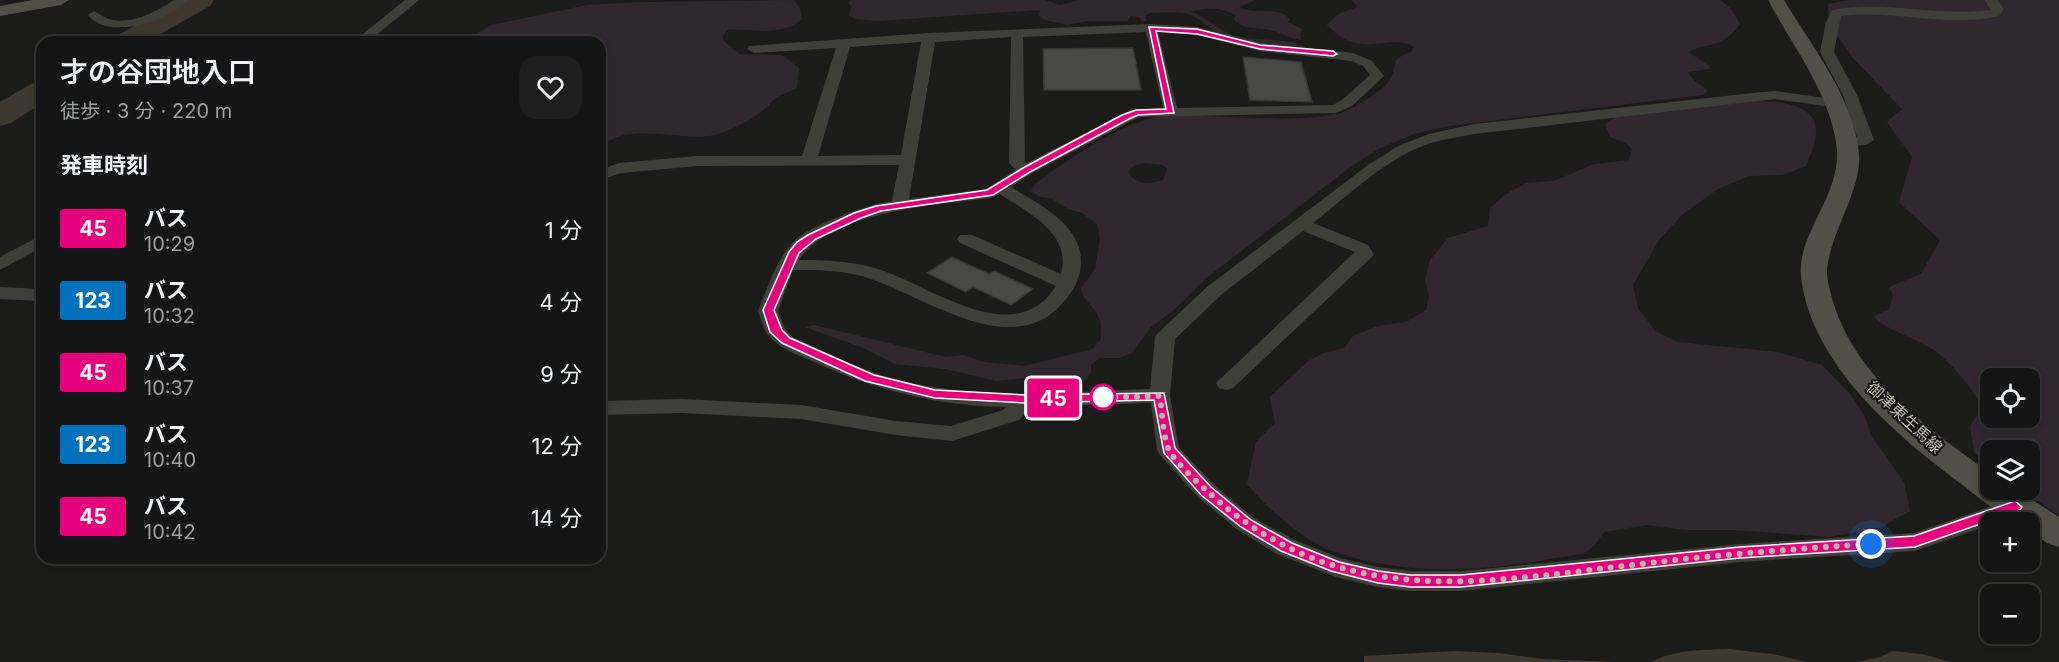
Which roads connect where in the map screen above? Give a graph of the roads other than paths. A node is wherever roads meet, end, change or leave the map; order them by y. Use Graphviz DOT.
graph roads {
  1 [pos="61,0"];
  2 [pos="182,0"];
  3 [pos="412,0"];
  4 [pos="1776,0"];
  5 [pos="1991,0"];
  6 [pos="0,10"];
  7 [pos="94,15"];
  8 [pos="1151,28"];
  9 [pos="1017,33"];
  10 [pos="367,36"];
  11 [pos="929,37"];
  12 [pos="846,43"];
  13 [pos="754,50"];
  14 [pos="1833,103"];
  15 [pos="1171,111"];
  16 [pos="1847,143"];
  17 [pos="809,160"];
  18 [pos="907,160"];
  19 [pos="1026,170"];
  20 [pos="606,173"];
  21 [pos="1000,188"];
  22 [pos="900,204"];
  23 [pos="1302,225"];
  24 [pos="966,239"];
  25 [pos="36,244"];
  26 [pos="0,265"];
  27 [pos="786,265"];
  28 [pos="1068,284"];
  29 [pos="0,293"];
  30 [pos="36,295"];
  31 [pos="1226,383"];
  32 [pos="1160,396"];
  33 [pos="1026,399"];
  34 [pos="606,408"];
  35 [pos="1980,480"];
  36 [pos="1990,500"];
  37 [pos="2007,500"];
  38 [pos="2059,534"];
  1 -- 6 [label="main road"];
  2 -- 7 [label="street"];
  3 -- 10 [label="street"];
  4 -- 14 [label="main road, 御津東生馬線"];
  5 -- 16 [label="street"];
  8 -- 9 [label="street"];
  8 -- 15 [label="street"];
  8 -- 15 [label="street"];
  9 -- 11 [label="street"];
  9 -- 19 [label="street"];
  11 -- 12 [label="street"];
  11 -- 18 [label="street"];
  12 -- 13 [label="street"];
  12 -- 17 [label="street"];
  14 -- 16 [label="main road, 御津東生馬線"];
  14 -- 23 [label="street"];
  15 -- 19 [label="street"];
  16 -- 35 [label="main road, 御津東生馬線"];
  17 -- 18 [label="street"];
  17 -- 20 [label="street"];
  18 -- 22 [label="street"];
  19 -- 21 [label="street"];
  21 -- 22 [label="street"];
  21 -- 28 [label="street"];
  22 -- 27 [label="street"];
  23 -- 31 [label="street"];
  23 -- 32 [label="street"];
  24 -- 28 [label="street"];
  25 -- 26 [label="street"];
  27 -- 28 [label="street"];
  27 -- 33 [label="street"];
  29 -- 30 [label="street"];
  32 -- 33 [label="street"];
  32 -- 36 [label="street"];
  33 -- 34 [label="street"];
  37 -- 38 [label="main road, 御津東生馬線"];
}
